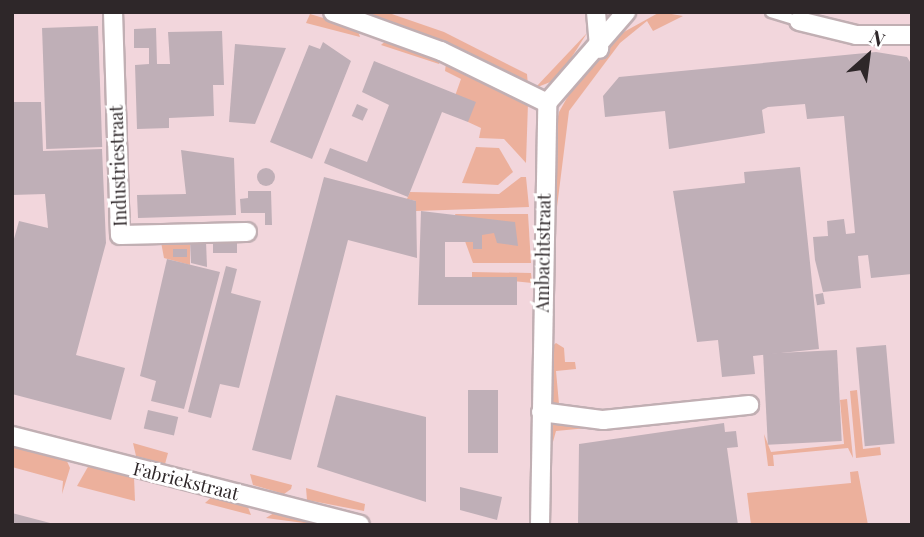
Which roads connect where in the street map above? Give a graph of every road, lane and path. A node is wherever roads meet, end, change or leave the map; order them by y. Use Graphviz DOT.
graph roads {
  1 [pos="113,12"];
  2 [pos="333,12"];
  3 [pos="596,12"];
  4 [pos="626,12"];
  5 [pos="770,12"];
  6 [pos="799,21"];
  7 [pos="912,35"];
  8 [pos="599,49"];
  9 [pos="548,103"];
  10 [pos="247,232"];
  11 [pos="749,405"];
  12 [pos="541,412"];
  13 [pos="12,436"];
  14 [pos="360,525"];
  15 [pos="540,525"];
  1 -- 10 [label="street, Industriestraat"];
  2 -- 9 [label="street"];
  3 -- 8 [label="street"];
  4 -- 8 [label="street"];
  5 -- 6 [label="lane"];
  6 -- 7 [label="street"];
  8 -- 9 [label="street"];
  9 -- 12 [label="street, Ambachtstraat"];
  11 -- 12 [label="street"];
  12 -- 15 [label="street, Ambachtstraat"];
  13 -- 14 [label="street, Fabriekstraat"];
}
